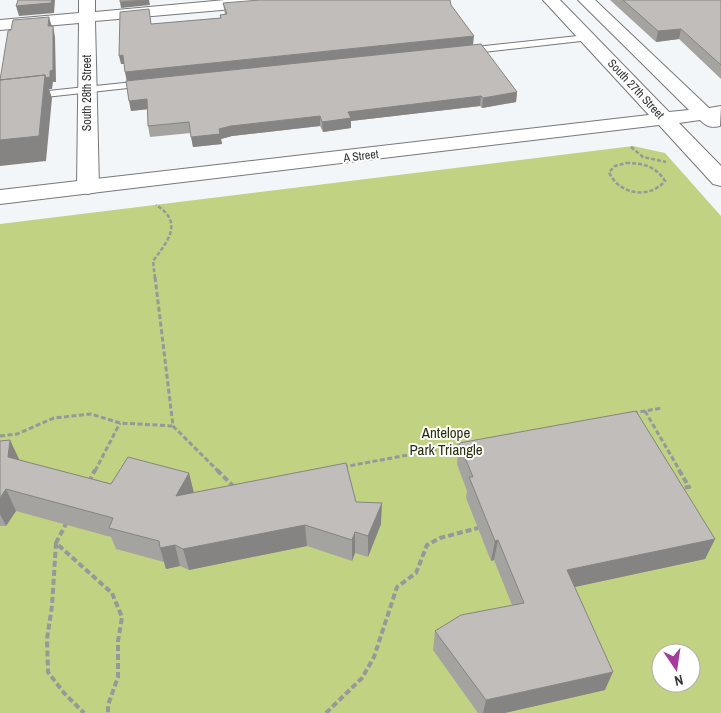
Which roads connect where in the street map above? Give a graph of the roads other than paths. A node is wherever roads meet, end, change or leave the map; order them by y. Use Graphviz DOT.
graph roads {
  1 [pos="278,0"];
  2 [pos="551,0"];
  3 [pos="586,0"];
  4 [pos="87,8"];
  5 [pos="0,25"];
  6 [pos="587,38"];
  7 [pos="461,51"];
  8 [pos="157,83"];
  9 [pos="87,90"];
  10 [pos="0,99"];
  11 [pos="713,113"];
  12 [pos="664,119"];
  13 [pos="721,130"];
  14 [pos="721,179"];
  15 [pos="88,186"];
  16 [pos="0,197"];
  1 -- 4 [label="main road"];
  2 -- 6 [label="main road, South 27th Street"];
  3 -- 11 [label="main road, South 27th Street"];
  4 -- 5 [label="main road"];
  4 -- 9 [label="main road, South 28th Street"];
  6 -- 7 [label="lane"];
  6 -- 12 [label="main road, South 27th Street"];
  8 -- 9 [label="lane"];
  9 -- 10 [label="lane"];
  9 -- 15 [label="main road, South 28th Street"];
  11 -- 12 [label="main road, A Street"];
  11 -- 13 [label="main road, South 27th Street"];
  12 -- 14 [label="main road, South 27th Street"];
  12 -- 15 [label="main road, A Street"];
  15 -- 16 [label="main road, A Street"];
}
